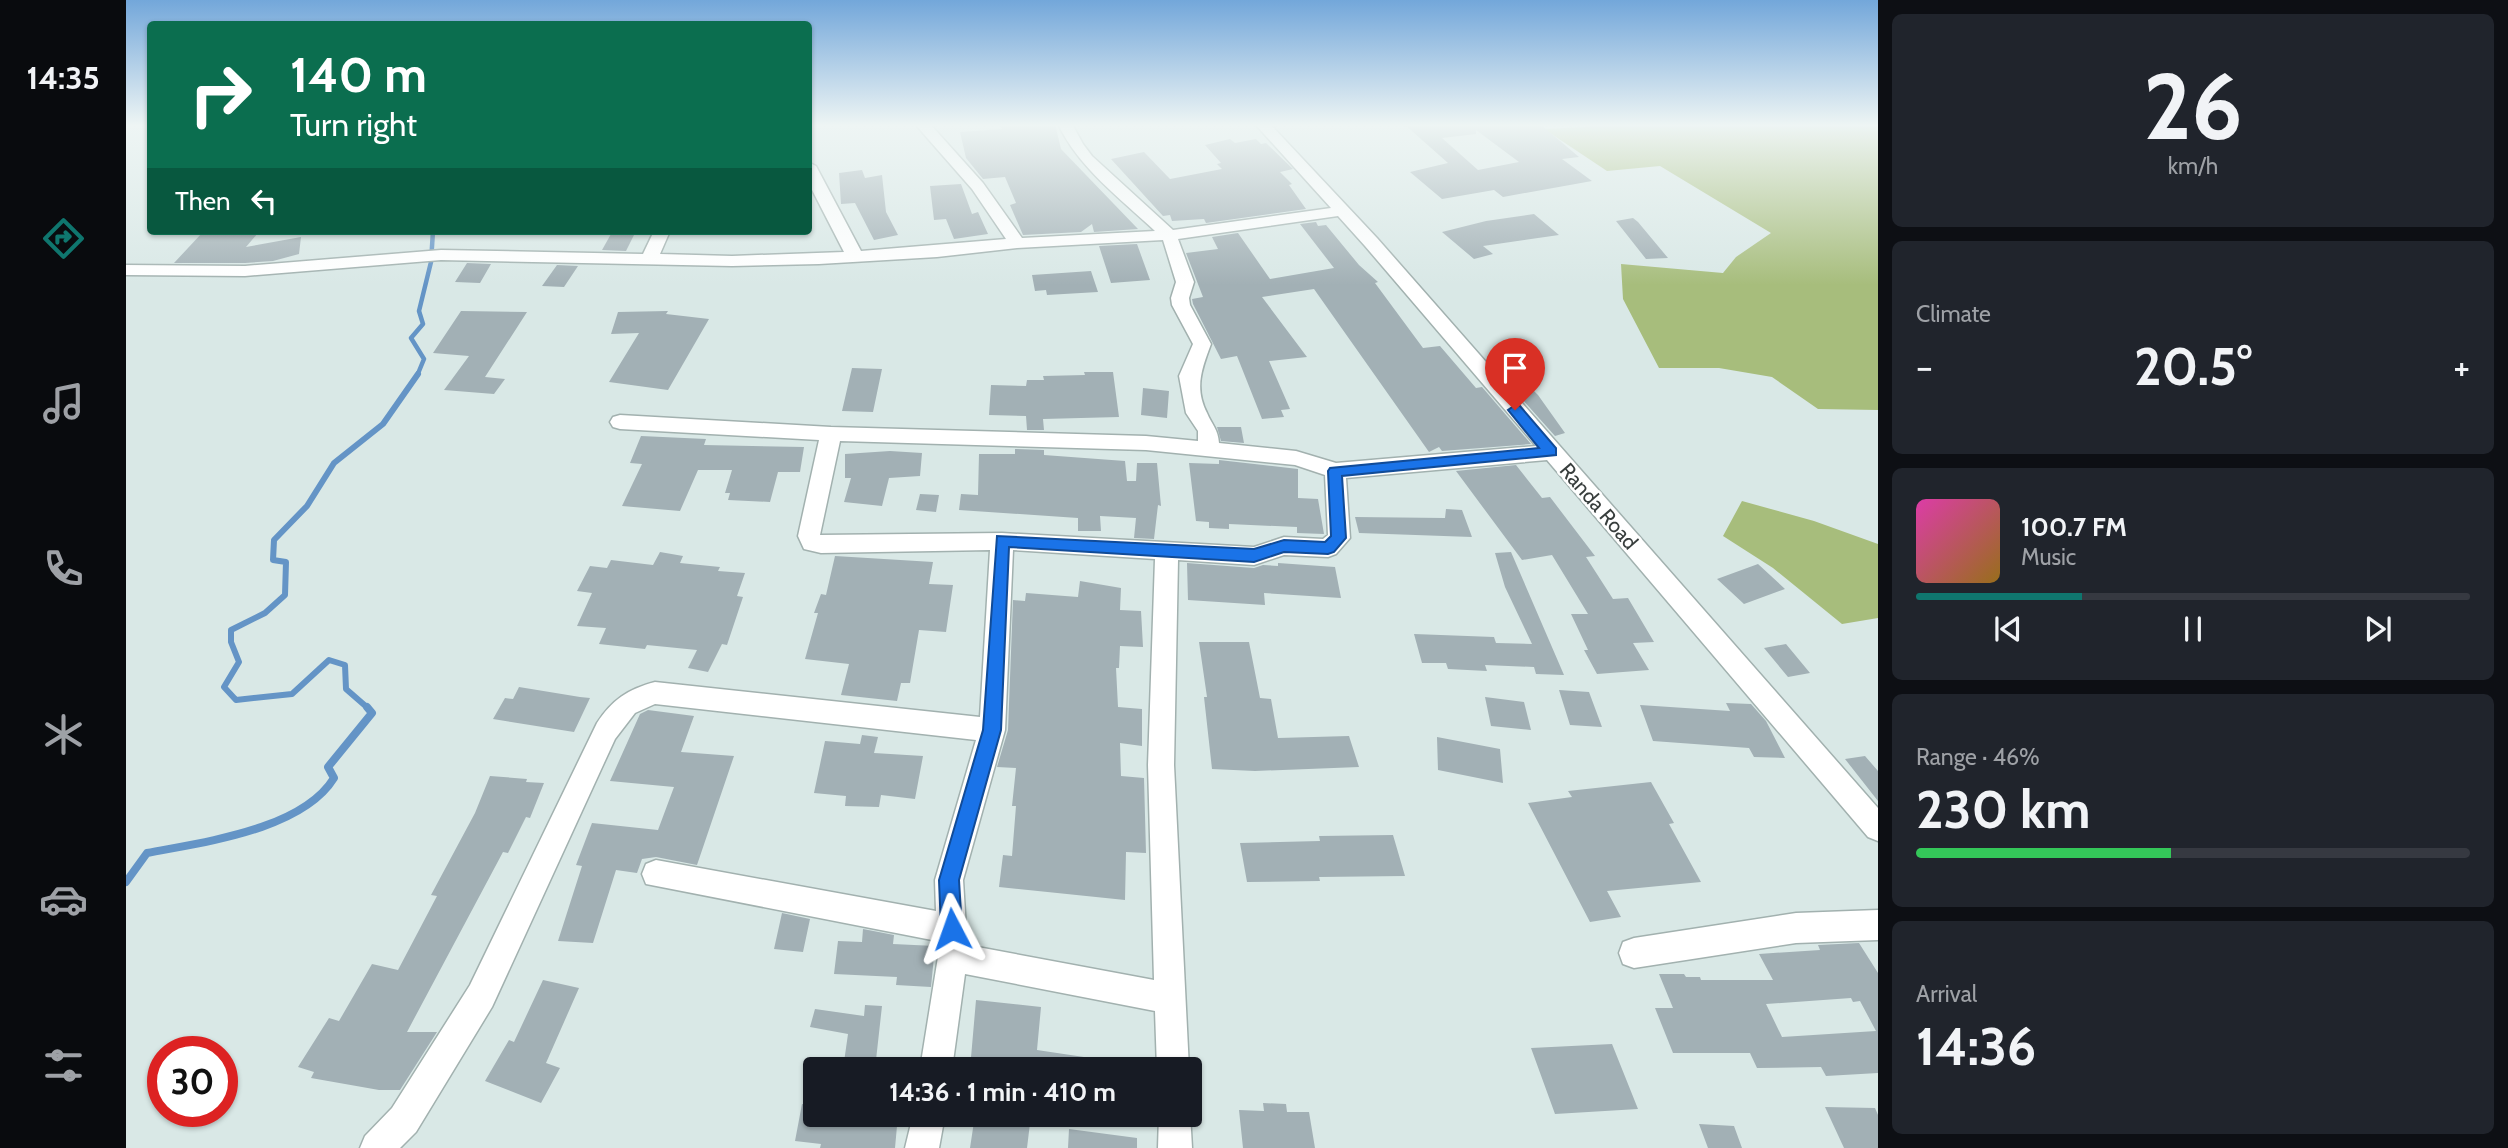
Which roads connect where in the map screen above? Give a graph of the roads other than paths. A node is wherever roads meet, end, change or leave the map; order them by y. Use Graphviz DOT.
graph roads {
  1 [pos="812,178"];
  2 [pos="970,178"];
  3 [pos="1107,178"];
  4 [pos="1311,178"];
  5 [pos="1342,211"];
  6 [pos="660,235"];
  7 [pos="1169,235"];
  8 [pos="1017,243"];
  9 [pos="855,257"];
  10 [pos="649,259"];
  11 [pos="126,270"];
  12 [pos="620,422"];
  13 [pos="831,434"];
  14 [pos="1209,449"];
  15 [pos="1551,452"];
  16 [pos="1335,471"];
  17 [pos="1002,541"];
  18 [pos="1167,549"];
  19 [pos="992,730"];
  20 [pos="1878,828"];
  21 [pos="656,874"];
  22 [pos="1878,925"];
  23 [pos="952,943"];
  24 [pos="1634,953"];
  25 [pos="1170,998"];
  26 [pos="938,1057"];
  27 [pos="1172,1057"];
  28 [pos="926,1127"];
  29 [pos="1175,1127"];
  30 [pos="377,1148"];
  31 [pos="922,1148"];
  32 [pos="1175,1148"];
  1 -- 9 [label="street"];
  2 -- 8 [label="street"];
  3 -- 7 [label="street"];
  4 -- 5 [label="street, Randa Road"];
  5 -- 7 [label="street"];
  5 -- 15 [label="street, Randa Road"];
  6 -- 10 [label="street"];
  7 -- 8 [label="street"];
  7 -- 14 [label="street"];
  8 -- 9 [label="street"];
  9 -- 10 [label="street"];
  10 -- 11 [label="street"];
  12 -- 13 [label="street"];
  13 -- 14 [label="street"];
  13 -- 17 [label="street"];
  14 -- 16 [label="street"];
  15 -- 16 [label="street"];
  15 -- 20 [label="street, Randa Road"];
  16 -- 18 [label="street"];
  17 -- 18 [label="street"];
  17 -- 19 [label="street"];
  18 -- 25 [label="street"];
  19 -- 23 [label="street"];
  19 -- 30 [label="street"];
  21 -- 23 [label="street"];
  22 -- 24 [label="street"];
  23 -- 25 [label="street"];
  23 -- 26 [label="street"];
  25 -- 27 [label="street"];
  28 -- 31 [label="street"];
  29 -- 32 [label="street"];
}
